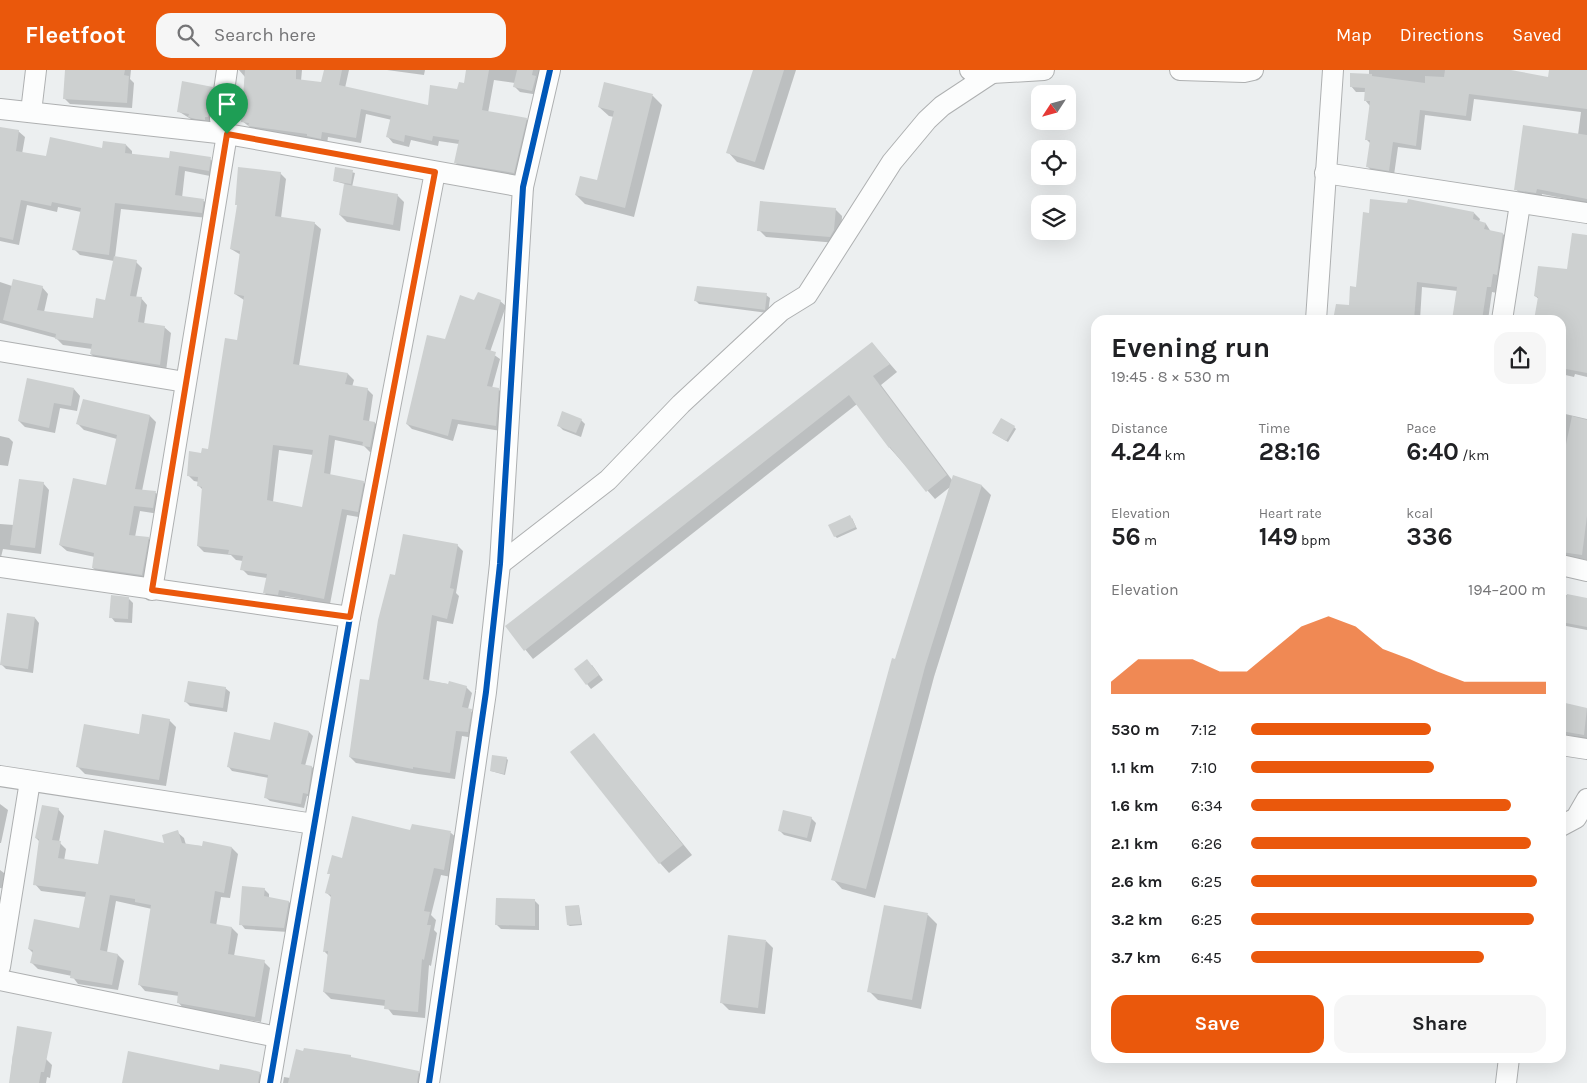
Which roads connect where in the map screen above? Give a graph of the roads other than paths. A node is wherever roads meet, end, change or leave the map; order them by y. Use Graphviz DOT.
graph roads {
  1 [pos="36,70"];
  2 [pos="228,70"];
  3 [pos="550,70"];
  4 [pos="970,70"];
  5 [pos="1044,70"];
  6 [pos="1180,70"];
  7 [pos="1252,70"];
  8 [pos="1333,70"];
  9 [pos="992,73"];
  10 [pos="0,109"];
  11 [pos="31,112"];
  12 [pos="227,134"];
  13 [pos="435,172"];
  14 [pos="1325,173"];
  15 [pos="523,187"];
  16 [pos="1520,204"];
  17 [pos="1587,213"];
  18 [pos="1316,315"];
  19 [pos="1503,315"];
  20 [pos="0,351"];
  21 [pos="185,382"];
  22 [pos="500,564"];
  23 [pos="0,567"];
  24 [pos="1566,567"];
  25 [pos="1587,571"];
  26 [pos="152,590"];
  27 [pos="350,617"];
  28 [pos="1566,746"];
  29 [pos="1587,748"];
  30 [pos="0,776"];
  31 [pos="30,781"];
  32 [pos="1587,799"];
  33 [pos="1566,823"];
  34 [pos="314,824"];
  35 [pos="0,967"];
  36 [pos="0,980"];
  37 [pos="277,1037"];
  38 [pos="1508,1063"];
  39 [pos="270,1083"];
  40 [pos="429,1083"];
  41 [pos="1506,1083"];
  1 -- 11 [label="street"];
  2 -- 12 [label="street"];
  3 -- 15 [label="street"];
  4 -- 9 [label="street"];
  5 -- 9 [label="street"];
  6 -- 7 [label="street"];
  8 -- 14 [label="street"];
  9 -- 22 [label="street"];
  10 -- 11 [label="street"];
  11 -- 12 [label="street"];
  12 -- 13 [label="street"];
  12 -- 21 [label="street"];
  13 -- 15 [label="street"];
  13 -- 27 [label="street"];
  14 -- 16 [label="street"];
  14 -- 18 [label="street"];
  15 -- 22 [label="street"];
  16 -- 17 [label="street"];
  16 -- 19 [label="street"];
  20 -- 21 [label="street"];
  21 -- 26 [label="street"];
  22 -- 40 [label="street"];
  23 -- 26 [label="street"];
  24 -- 25 [label="street"];
  26 -- 27 [label="street"];
  27 -- 34 [label="street"];
  28 -- 29 [label="street"];
  30 -- 31 [label="street"];
  31 -- 34 [label="street"];
  31 -- 35 [label="street"];
  32 -- 33 [label="street"];
  34 -- 37 [label="street"];
  36 -- 37 [label="street"];
  37 -- 39 [label="street"];
  38 -- 41 [label="street"];
}
